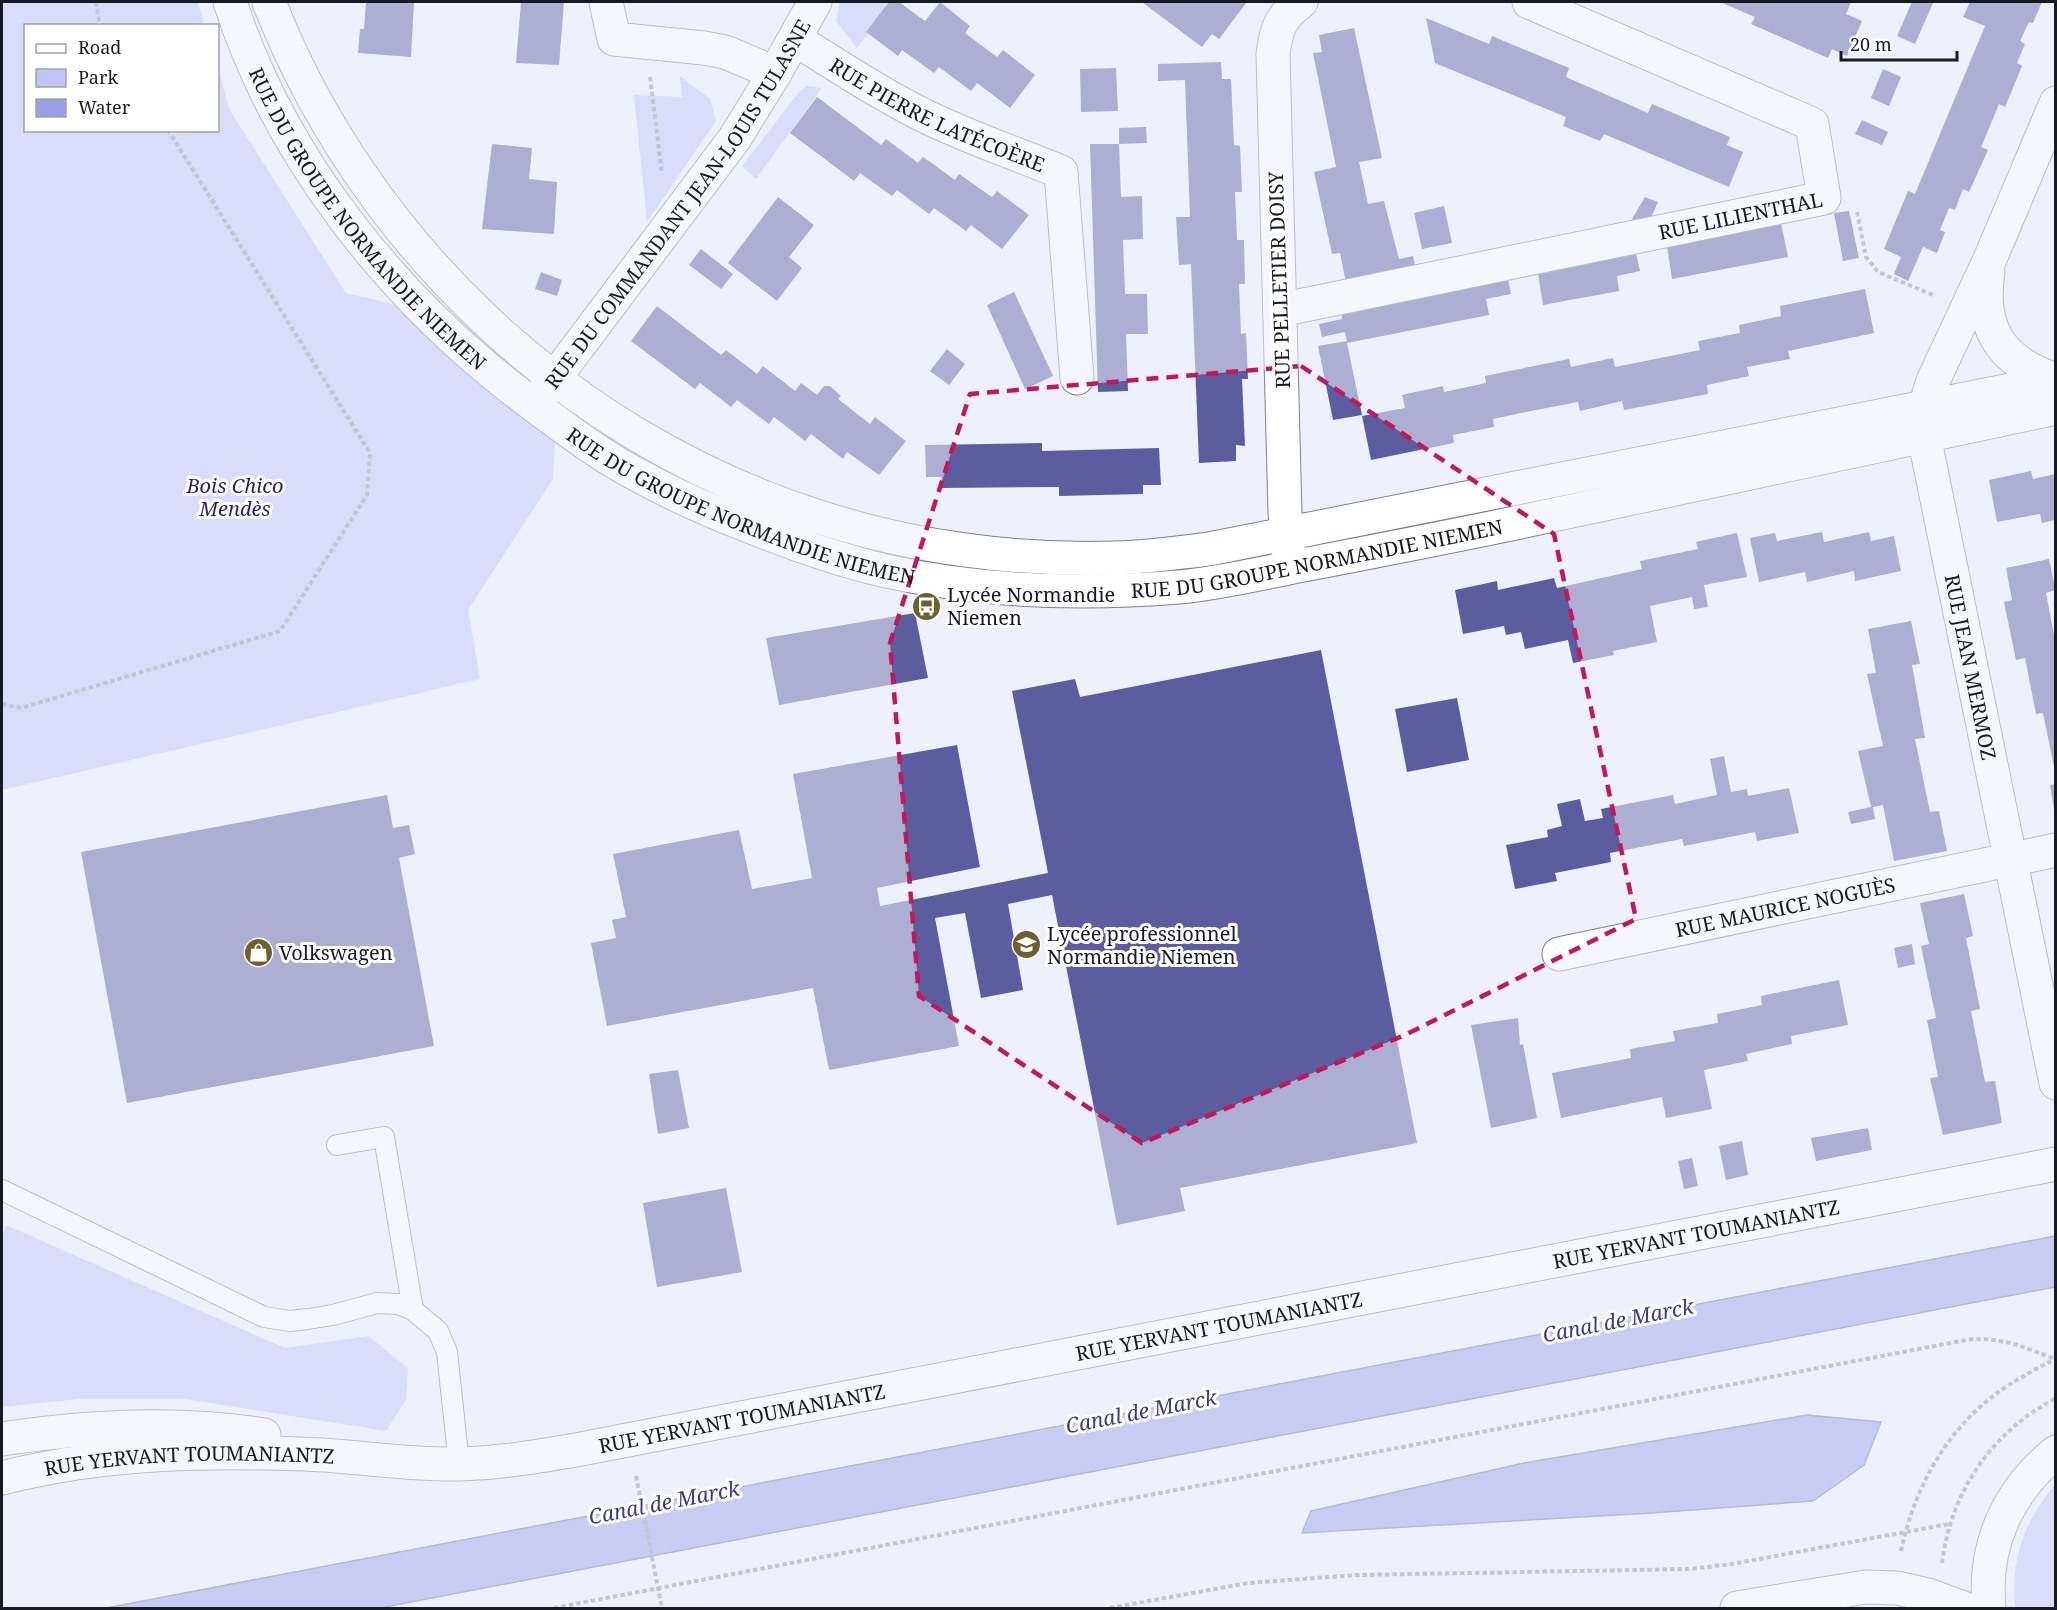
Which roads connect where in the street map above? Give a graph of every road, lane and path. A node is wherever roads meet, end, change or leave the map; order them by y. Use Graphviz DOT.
graph roads {
  1 [pos="96,2"];
  2 [pos="230,2"];
  3 [pos="269,2"];
  4 [pos="606,2"];
  5 [pos="815,2"];
  6 [pos="1301,2"];
  7 [pos="1529,2"];
  8 [pos="101,24"];
  9 [pos="795,39"];
  10 [pos="646,42"];
  11 [pos="775,73"];
  12 [pos="2055,105"];
  13 [pos="169,132"];
  14 [pos="1824,198"];
  15 [pos="669,225"];
  16 [pos="1990,259"];
  17 [pos="1280,310"];
  18 [pos="1967,310"];
  19 [pos="554,378"];
  20 [pos="1077,378"];
  21 [pos="2055,380"];
  22 [pos="534,405"];
  23 [pos="2055,408"];
  24 [pos="1924,421"];
  25 [pos="1286,535"];
  26 [pos="1290,568"];
  27 [pos="2,704"];
  28 [pos="2055,850"];
  29 [pos="2010,858"];
  30 [pos="1559,954"];
  31 [pos="2055,1083"];
  32 [pos="337,1145"];
  33 [pos="2055,1164"];
  34 [pos="2,1190"];
  35 [pos="413,1310"];
  36 [pos="2055,1359"];
  37 [pos="2055,1398"];
  38 [pos="2,1439"];
  39 [pos="2055,1452"];
  40 [pos="378,1459"];
  41 [pos="459,1464"];
  42 [pos="2,1478"];
  43 [pos="638,1489"];
  44 [pos="1905,1532"];
  45 [pos="658,1588"];
  46 [pos="1896,1588"];
  47 [pos="554,1608"];
  48 [pos="662,1608"];
  49 [pos="1110,1608"];
  50 [pos="1737,1608"];
  51 [pos="1964,1608"];
  52 [pos="1989,1608"];
  1 -- 8 [label="path"];
  2 -- 22 [label="street, RUE DU GROUPE NORMANDIE NIEMEN"];
  3 -- 19 [label="street, RUE DU GROUPE NORMANDIE NIEMEN"];
  4 -- 10 [label="street"];
  5 -- 9 [label="street, RUE DU COMMANDANT JEAN-LOUIS TULASNE"];
  6 -- 17 [label="street, RUE PELLETIER DOISY"];
  7 -- 14 [label="street, RUE LILIENTHAL"];
  9 -- 11 [label="street, RUE DU COMMANDANT JEAN-LOUIS TULASNE"];
  9 -- 20 [label="street, RUE PIERRE LATÉCOÈRE"];
  10 -- 11 [label="street"];
  10 -- 15 [label="path"];
  11 -- 15 [label="street, RUE DU COMMANDANT JEAN-LOUIS TULASNE"];
  12 -- 16 [label="street"];
  13 -- 27 [label="path"];
  14 -- 17 [label="street, RUE LILIENTHAL"];
  14 -- 18 [label="path"];
  15 -- 19 [label="street, RUE DU COMMANDANT JEAN-LOUIS TULASNE"];
  16 -- 18 [label="street"];
  16 -- 21 [label="street"];
  17 -- 25 [label="street, RUE PELLETIER DOISY"];
  18 -- 24 [label="street"];
  19 -- 22 [label="street, RUE DU COMMANDANT JEAN-LOUIS TULASNE"];
  19 -- 25 [label="street, RUE DU GROUPE NORMANDIE NIEMEN"];
  21 -- 24 [label="street"];
  22 -- 26 [label="street, RUE DU GROUPE NORMANDIE NIEMEN"];
  23 -- 24 [label="street"];
  24 -- 25 [label="street, RUE DU GROUPE NORMANDIE NIEMEN"];
  24 -- 26 [label="street, RUE DU GROUPE NORMANDIE NIEMEN"];
  24 -- 29 [label="street, RUE JEAN MERMOZ"];
  25 -- 26 [label="street, RUE PELLETIER DOISY"];
  28 -- 29 [label="street, RUE MAURICE NOGUÈS"];
  29 -- 30 [label="street, RUE MAURICE NOGUÈS"];
  29 -- 31 [label="street, RUE JEAN MERMOZ"];
  32 -- 35 [label="lane"];
  33 -- 41 [label="street, RUE YERVANT TOUMANIANTZ"];
  34 -- 35 [label="lane"];
  35 -- 41 [label="lane"];
  36 -- 44 [label="path"];
  36 -- 45 [label="path"];
  37 -- 44 [label="path"];
  38 -- 40 [label="street, RUE YERVANT TOUMANIANTZ"];
  39 -- 52 [label="street"];
  40 -- 41 [label="street, RUE YERVANT TOUMANIANTZ"];
  40 -- 42 [label="street, RUE YERVANT TOUMANIANTZ"];
  43 -- 45 [label="path"];
  44 -- 46 [label="path"];
  44 -- 49 [label="path"];
  45 -- 47 [label="path"];
  45 -- 48 [label="path"];
  46 -- 50 [label="street"];
  46 -- 51 [label="street"];
}
